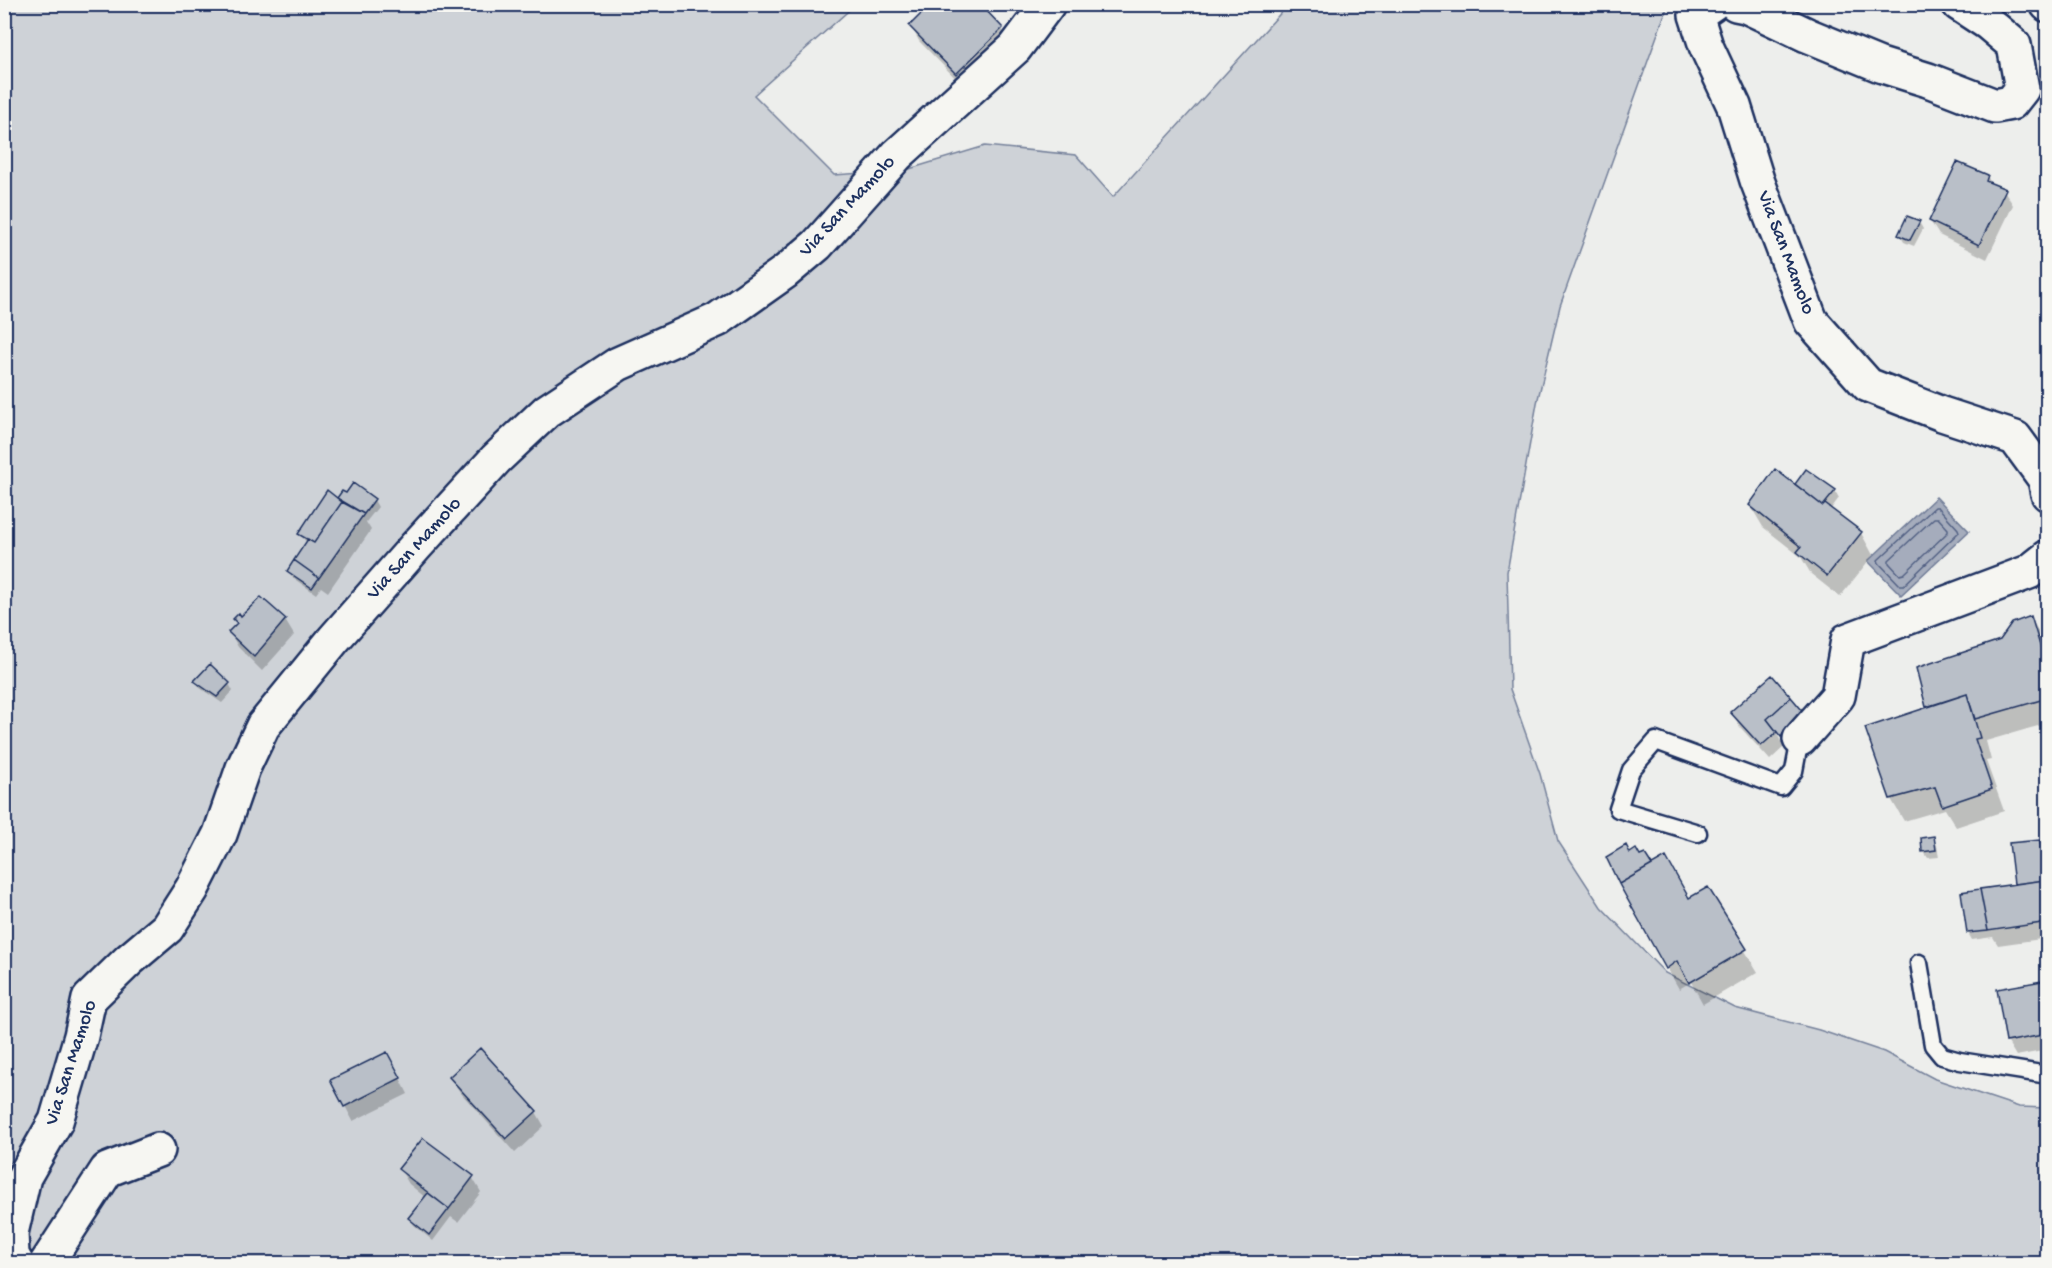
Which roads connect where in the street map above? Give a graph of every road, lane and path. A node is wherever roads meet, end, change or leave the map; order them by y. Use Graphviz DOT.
graph roads {
  1 [pos="1048,4"];
  2 [pos="1712,4"];
  3 [pos="1736,4"];
  4 [pos="1959,4"];
  5 [pos="2048,494"];
  6 [pos="2048,557"];
  7 [pos="1800,739"];
  8 [pos="1698,833"];
  9 [pos="1919,963"];
  10 [pos="2048,1075"];
  11 [pos="158,1150"];
  12 [pos="17,1263"];
  13 [pos="46,1263"];
  1 -- 12 [label="street, Via San Mamolo"];
  2 -- 5 [label="street, Via San Mamolo"];
  3 -- 4 [label="street"];
  6 -- 7 [label="street"];
  7 -- 8 [label="lane"];
  9 -- 10 [label="lane"];
  11 -- 13 [label="street"];
}
